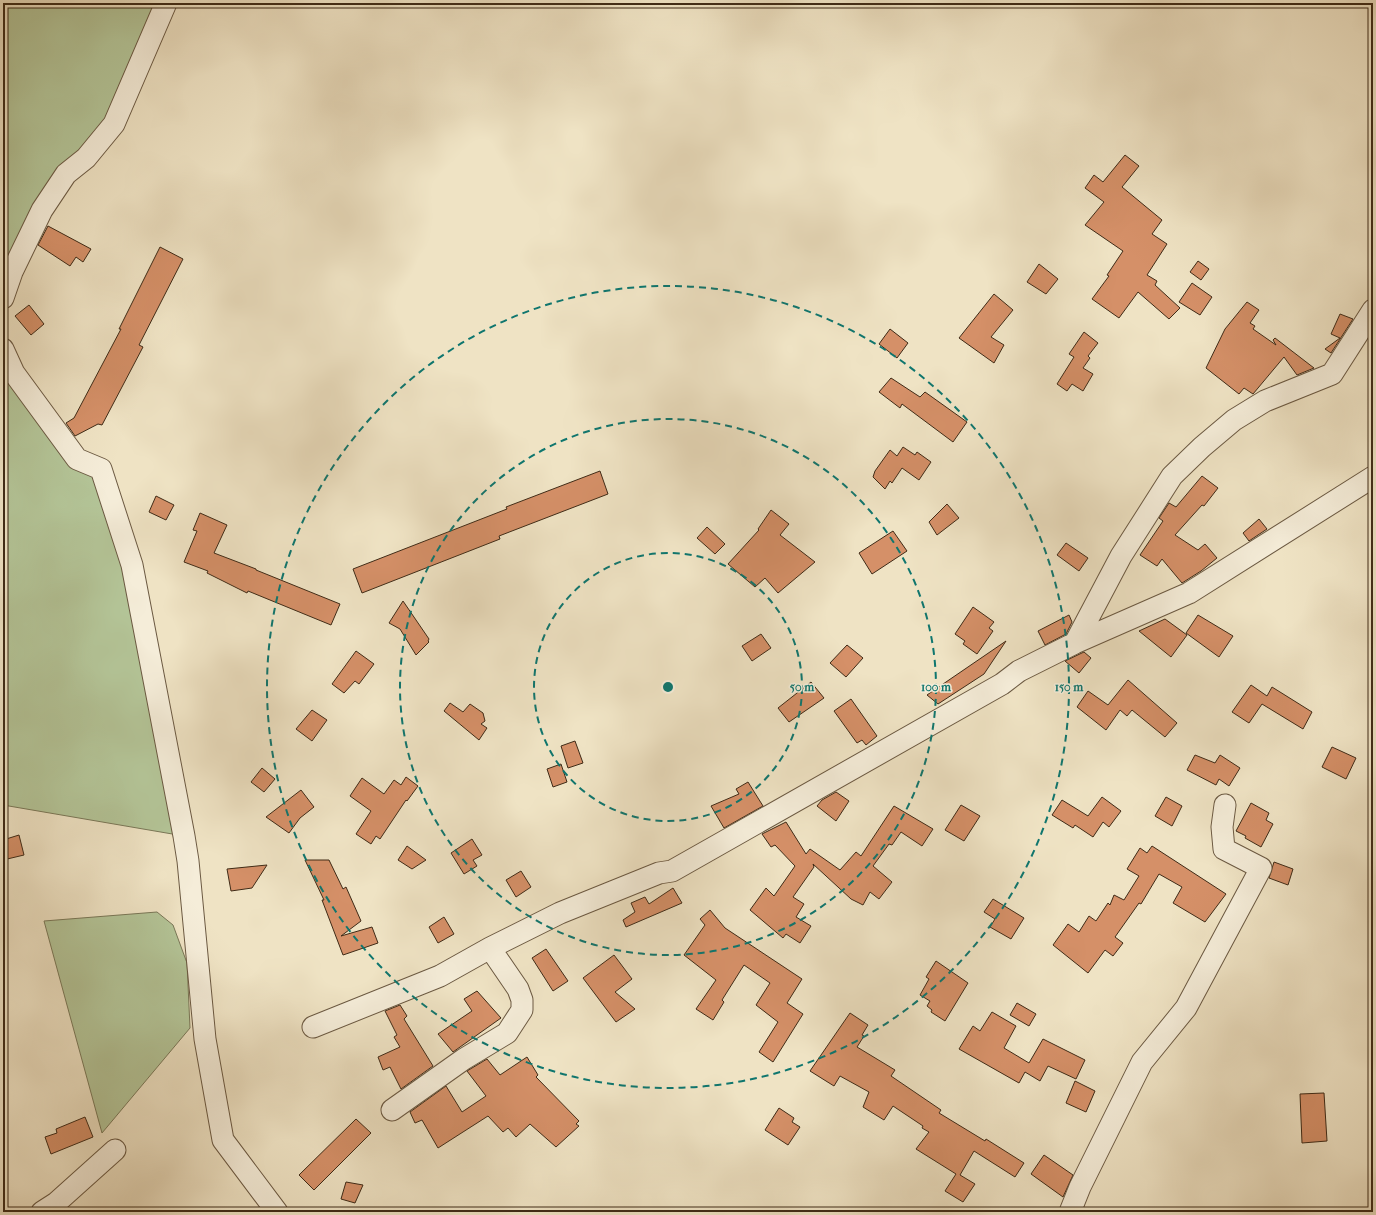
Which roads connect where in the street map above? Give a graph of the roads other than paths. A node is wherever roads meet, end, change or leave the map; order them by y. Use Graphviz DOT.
graph roads {
  1 [pos="166,3"];
  2 [pos="3,298"];
  3 [pos="1373,310"];
  4 [pos="3,349"];
  5 [pos="1373,477"];
  6 [pos="1075,643"];
  7 [pos="1225,804"];
  8 [pos="490,948"];
  9 [pos="313,1027"];
  10 [pos="392,1110"];
  11 [pos="115,1150"];
  12 [pos="42,1212"];
  13 [pos="277,1212"];
  14 [pos="1070,1212"];
  1 -- 2 [label="street"];
  3 -- 6 [label="street"];
  4 -- 13 [label="street"];
  5 -- 6 [label="street"];
  6 -- 8 [label="street"];
  7 -- 14 [label="street"];
  8 -- 9 [label="street"];
  8 -- 10 [label="street"];
  11 -- 12 [label="street"];
}
